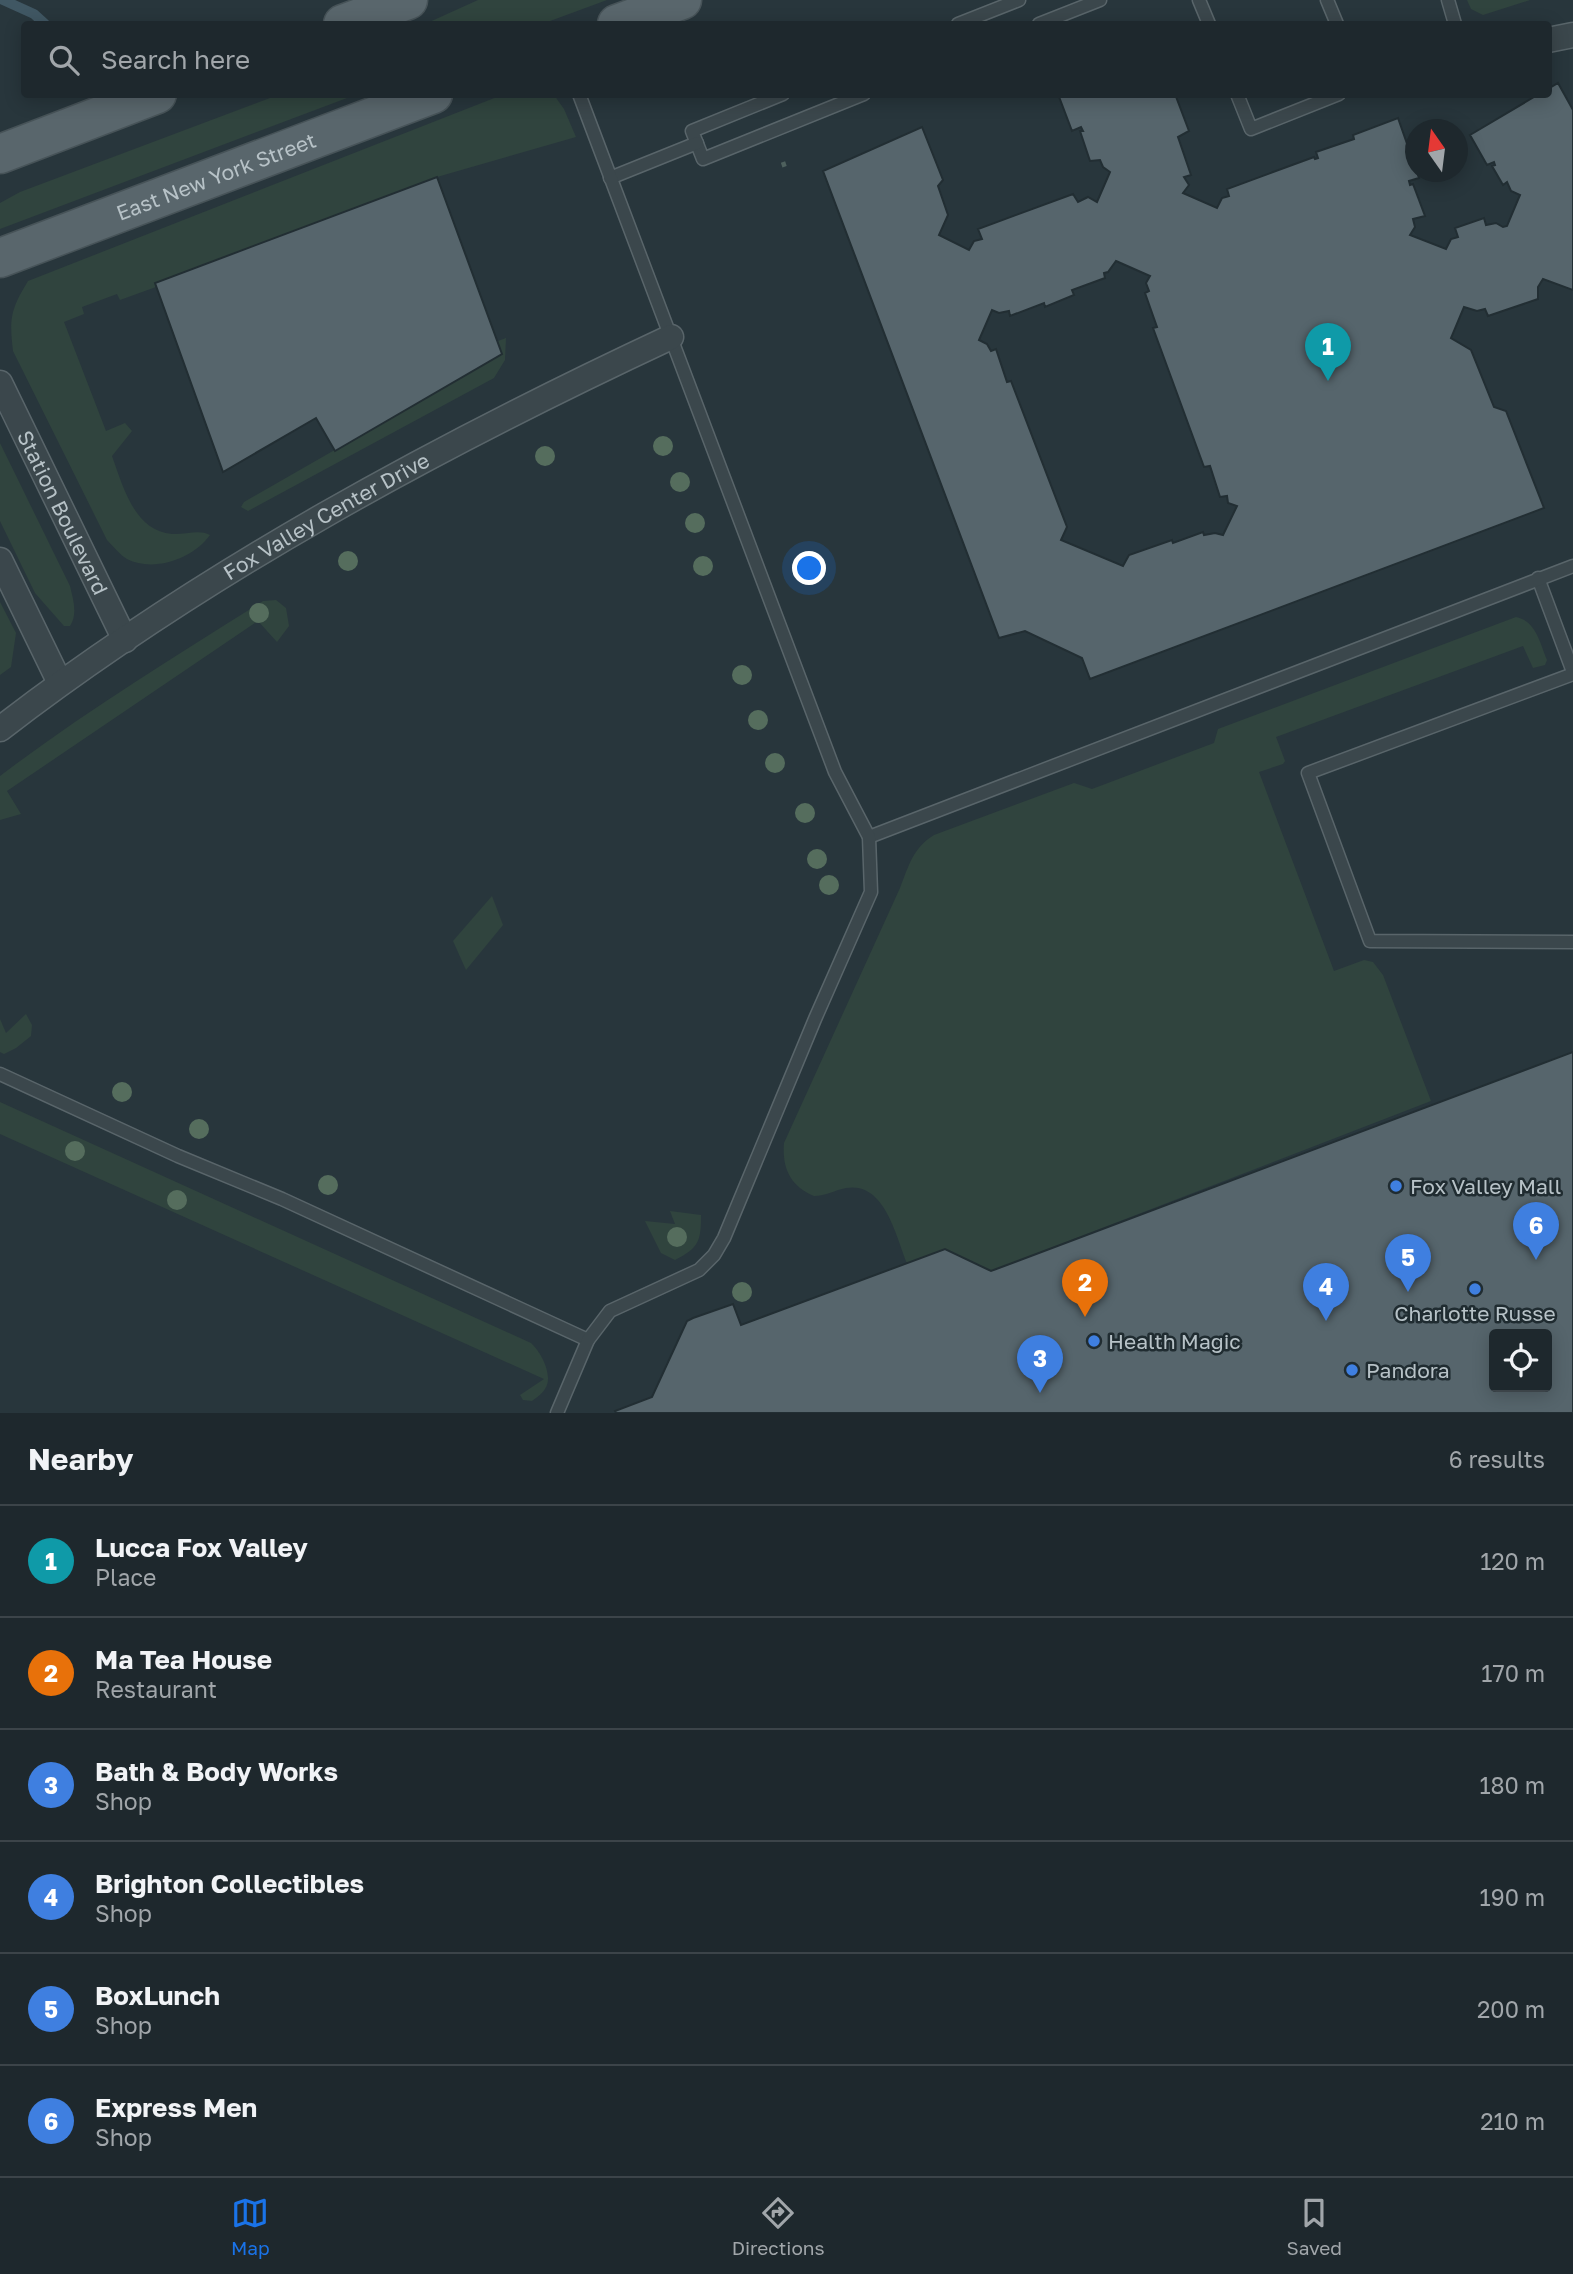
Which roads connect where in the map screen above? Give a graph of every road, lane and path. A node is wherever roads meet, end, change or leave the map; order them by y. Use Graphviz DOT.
graph roads {
  1 [pos="408,0"];
  2 [pos="682,0"];
  3 [pos="1019,0"];
  4 [pos="1100,0"];
  5 [pos="1199,0"];
  6 [pos="1327,0"];
  7 [pos="1448,0"];
  8 [pos="351,21"];
  9 [pos="625,21"];
  10 [pos="966,21"];
  11 [pos="1047,21"];
  12 [pos="1208,21"];
  13 [pos="1336,21"];
  14 [pos="1454,21"];
  15 [pos="1573,35"];
  16 [pos="1552,39"];
  17 [pos="147,98"];
  18 [pos="422,98"];
  19 [pos="580,98"];
  20 [pos="773,98"];
  21 [pos="854,98"];
  22 [pos="1239,98"];
  23 [pos="1329,98"];
  24 [pos="697,143"];
  25 [pos="0,154"];
  26 [pos="783,162"];
  27 [pos="786,171"];
  28 [pos="610,178"];
  29 [pos="0,258"];
  30 [pos="671,337"];
  31 [pos="0,383"];
  32 [pos="0,561"];
  33 [pos="1573,566"];
  34 [pos="1538,578"];
  35 [pos="125,640"];
  36 [pos="1573,673"];
  37 [pos="60,683"];
  38 [pos="0,729"];
  39 [pos="869,836"];
  40 [pos="1573,942"];
  41 [pos="0,1074"];
  42 [pos="588,1340"];
  43 [pos="557,1413"];
  1 -- 8 [label="main road"];
  2 -- 9 [label="main road"];
  3 -- 10 [label="lane"];
  4 -- 11 [label="lane"];
  5 -- 12 [label="lane"];
  6 -- 13 [label="lane"];
  7 -- 14 [label="lane"];
  15 -- 16 [label="street"];
  17 -- 25 [label="main road"];
  18 -- 29 [label="main road, East New York Street"];
  19 -- 28 [label="lane"];
  20 -- 24 [label="lane"];
  21 -- 24 [label="lane"];
  22 -- 23 [label="lane"];
  24 -- 28 [label="lane"];
  26 -- 27 [label="path"];
  28 -- 30 [label="lane"];
  30 -- 35 [label="street, Fox Valley Center Drive"];
  30 -- 39 [label="lane"];
  31 -- 35 [label="street, Station Boulevard"];
  32 -- 37 [label="street"];
  33 -- 34 [label="lane"];
  34 -- 36 [label="lane"];
  34 -- 39 [label="lane"];
  35 -- 37 [label="street, Fox Valley Center Drive"];
  36 -- 40 [label="lane"];
  37 -- 38 [label="street, Fox Valley Center Drive"];
  39 -- 42 [label="lane"];
  41 -- 42 [label="lane"];
  42 -- 43 [label="lane"];
}
